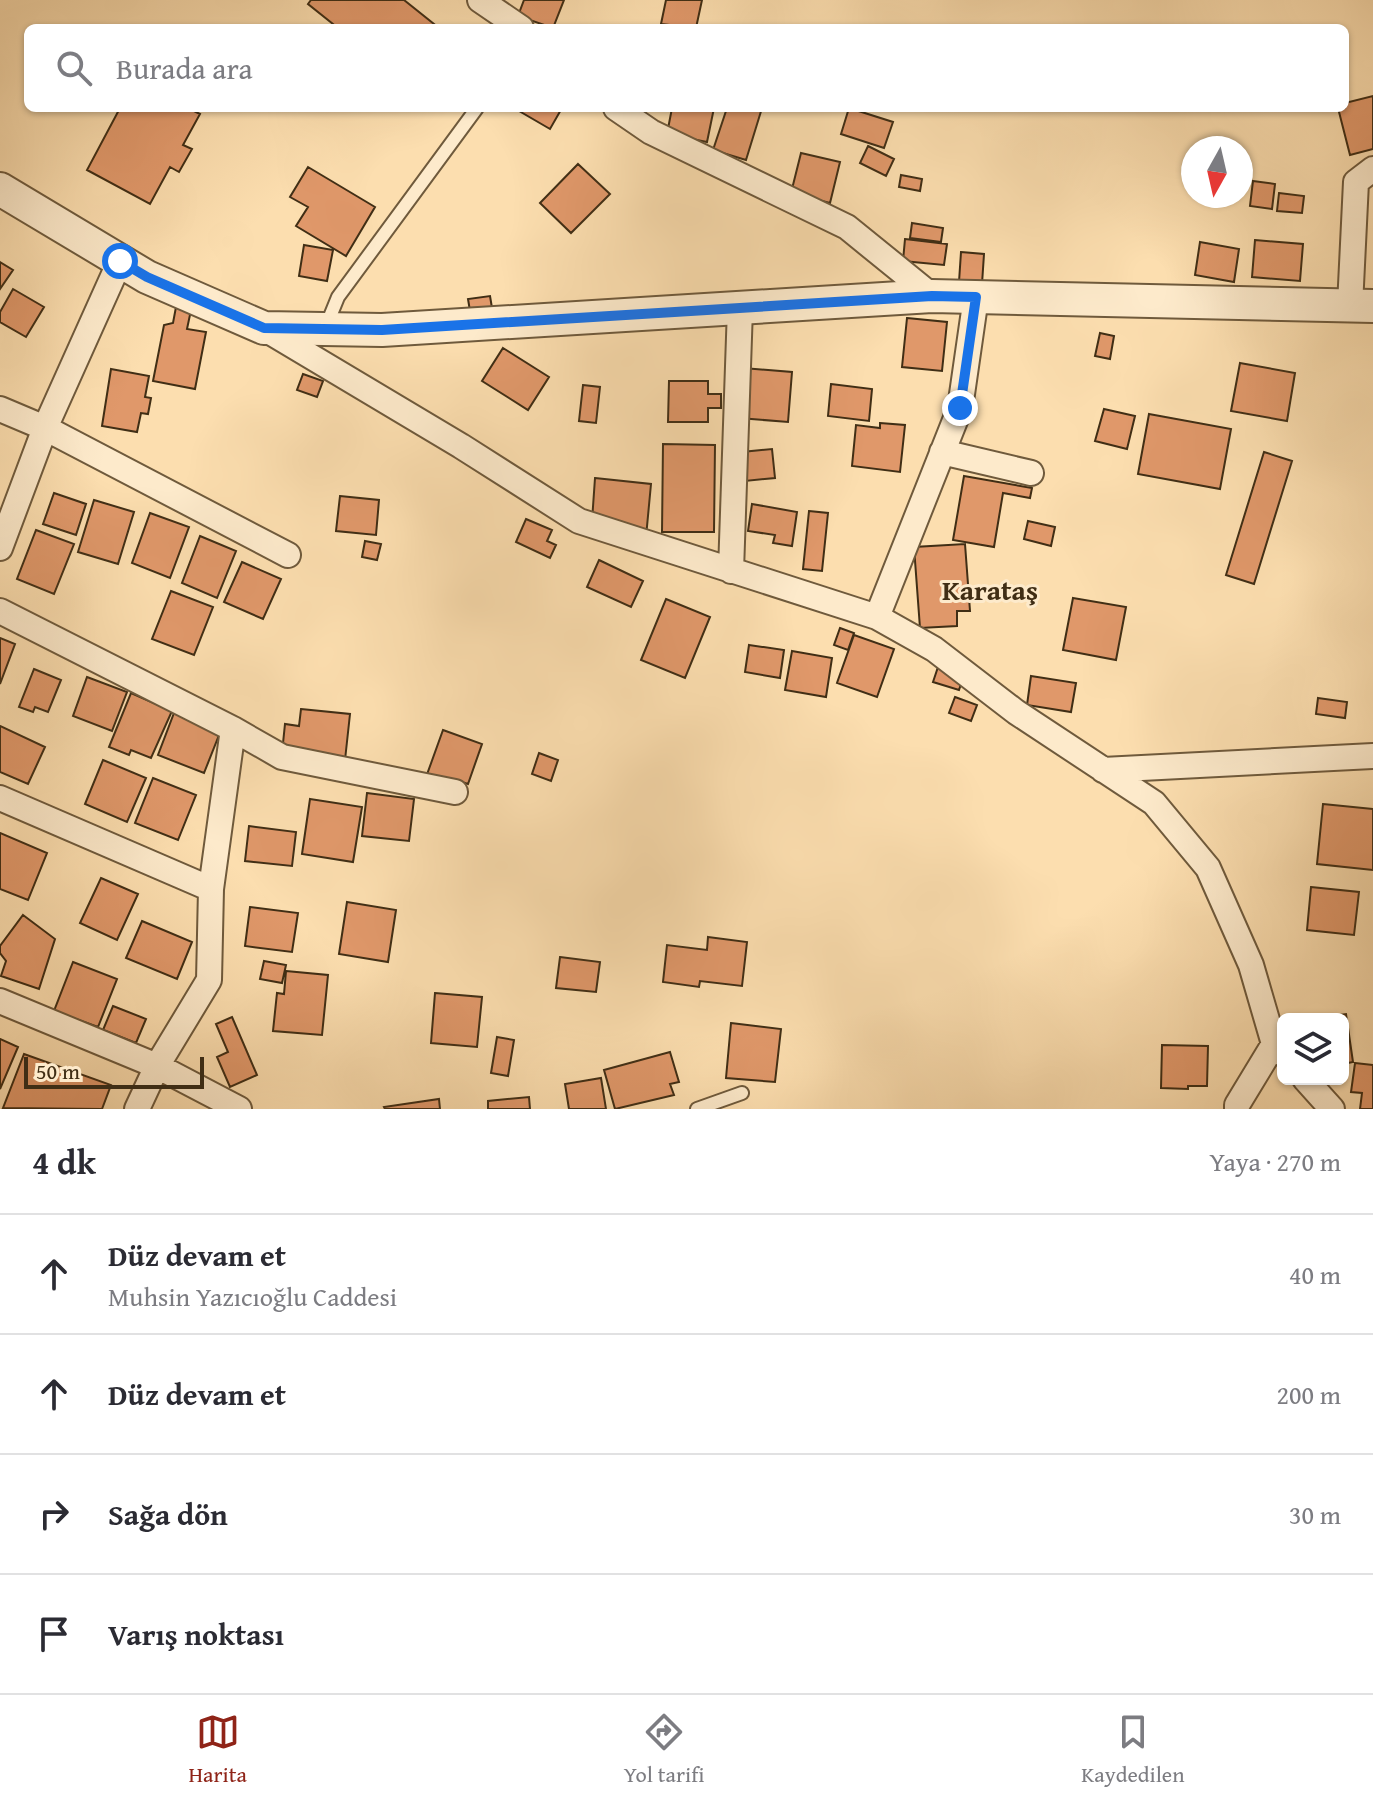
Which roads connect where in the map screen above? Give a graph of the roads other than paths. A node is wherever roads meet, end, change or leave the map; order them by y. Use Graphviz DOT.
graph roads {
  1 [pos="480,0"];
  2 [pos="515,24"];
  3 [pos="474,112"];
  4 [pos="622,112"];
  5 [pos="1373,169"];
  6 [pos="0,189"];
  7 [pos="120,261"];
  8 [pos="932,296"];
  9 [pos="976,297"];
  10 [pos="1362,306"];
  11 [pos="740,308"];
  12 [pos="264,328"];
  13 [pos="325,329"];
  14 [pos="0,409"];
  15 [pos="45,428"];
  16 [pos="942,452"];
  17 [pos="1031,473"];
  18 [pos="0,548"];
  19 [pos="288,555"];
  20 [pos="731,571"];
  21 [pos="0,611"];
  22 [pos="877,617"];
  23 [pos="233,729"];
  24 [pos="1373,756"];
  25 [pos="1103,770"];
  26 [pos="455,792"];
  27 [pos="0,798"];
  28 [pos="211,889"];
  29 [pos="0,1001"];
  30 [pos="1277,1043"];
  31 [pos="1277,1052"];
  32 [pos="157,1066"];
  33 [pos="1310,1085"];
  34 [pos="742,1093"];
  35 [pos="137,1109"];
  36 [pos="239,1109"];
  37 [pos="697,1109"];
  38 [pos="1237,1109"];
  39 [pos="1332,1109"];
  1 -- 2 [label="street"];
  3 -- 13 [label="lane"];
  4 -- 8 [label="street"];
  5 -- 10 [label="street"];
  6 -- 7 [label="street"];
  7 -- 12 [label="street"];
  7 -- 15 [label="street"];
  8 -- 9 [label="street"];
  8 -- 11 [label="street"];
  9 -- 10 [label="street"];
  9 -- 16 [label="street"];
  11 -- 13 [label="street"];
  11 -- 20 [label="street"];
  12 -- 13 [label="street"];
  12 -- 20 [label="street"];
  14 -- 15 [label="street"];
  15 -- 18 [label="street"];
  15 -- 19 [label="street"];
  16 -- 17 [label="street"];
  16 -- 22 [label="street"];
  20 -- 22 [label="street"];
  21 -- 23 [label="street"];
  22 -- 25 [label="street"];
  23 -- 26 [label="street"];
  23 -- 28 [label="street"];
  24 -- 25 [label="street"];
  25 -- 30 [label="street"];
  27 -- 28 [label="street"];
  28 -- 32 [label="street"];
  29 -- 32 [label="street"];
  31 -- 38 [label="street"];
  32 -- 35 [label="street"];
  32 -- 36 [label="street"];
  33 -- 39 [label="street"];
  34 -- 37 [label="lane"];
}
